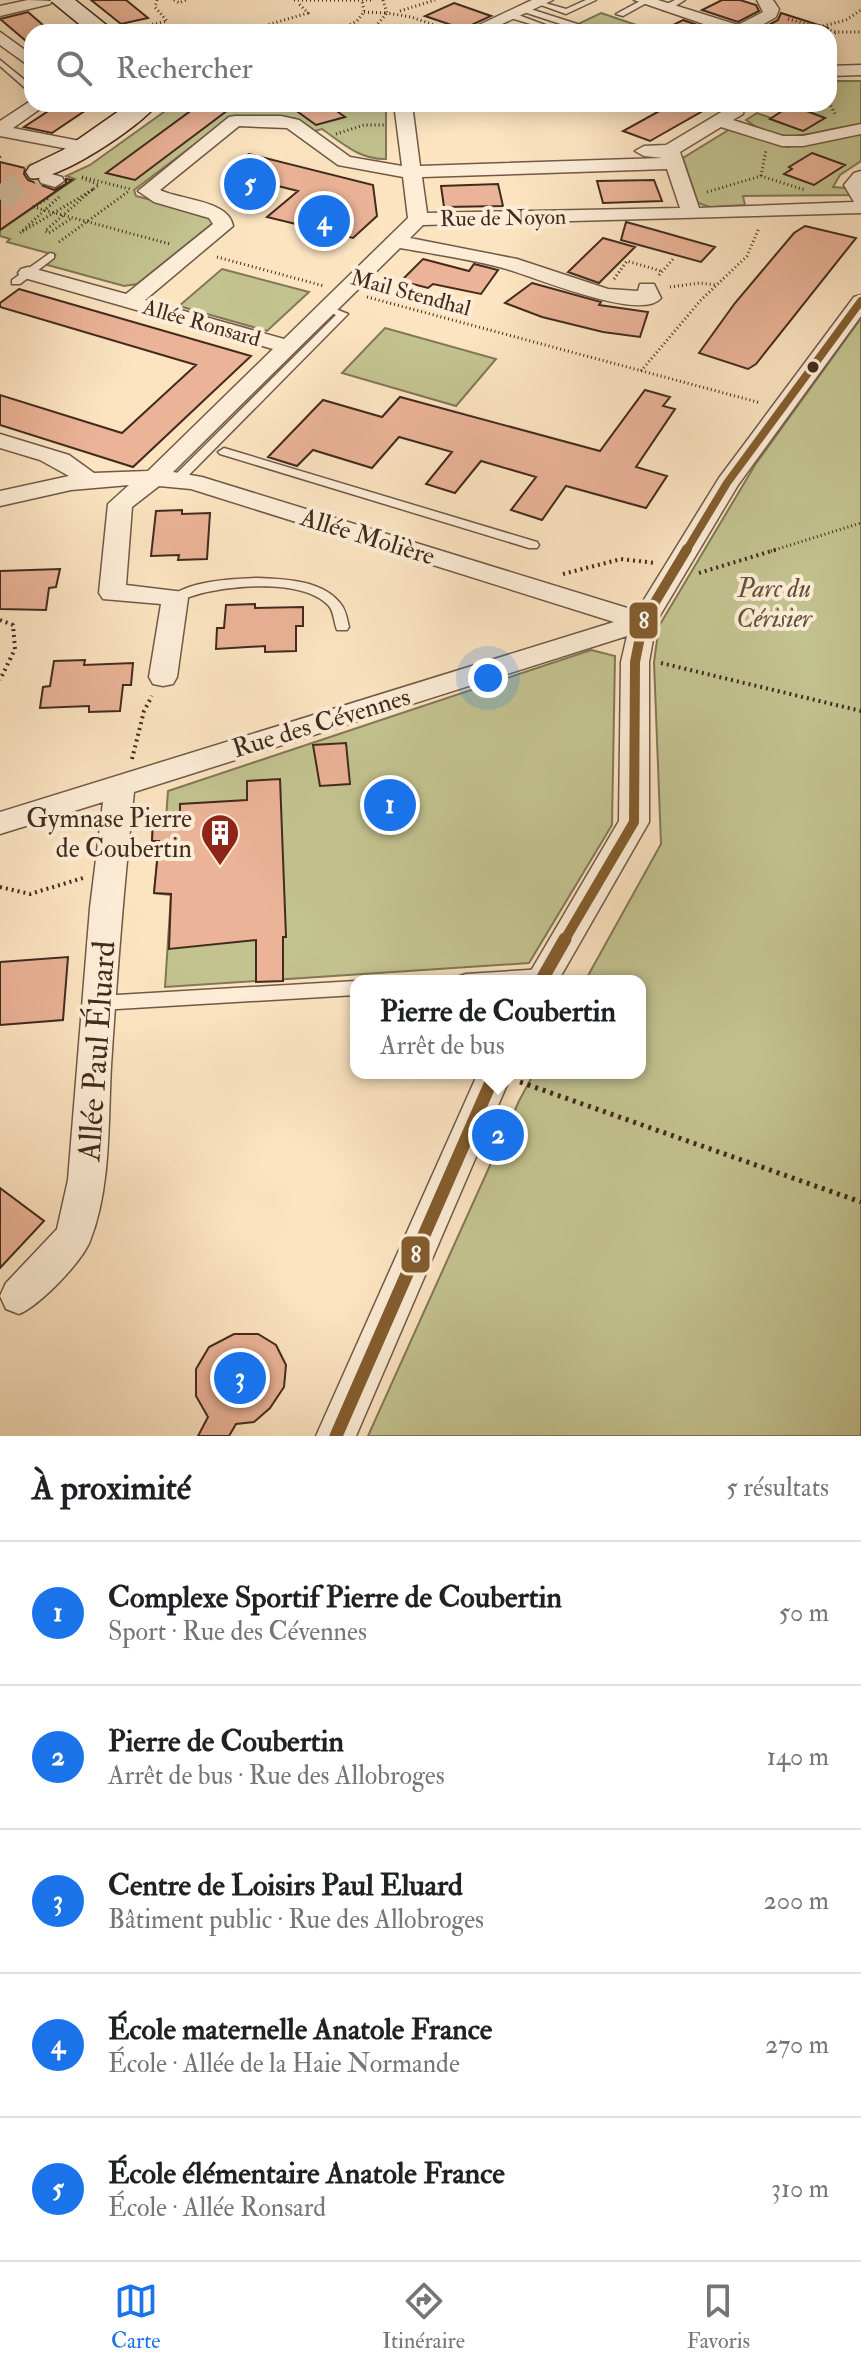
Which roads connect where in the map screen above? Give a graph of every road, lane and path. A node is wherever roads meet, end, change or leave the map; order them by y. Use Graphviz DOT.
graph roads {
  1 [pos="43,0"];
  2 [pos="61,0"];
  3 [pos="157,0"];
  4 [pos="174,0"];
  5 [pos="186,0"];
  6 [pos="362,0"];
  7 [pos="374,0"];
  8 [pos="383,0"];
  9 [pos="435,0"];
  10 [pos="592,0"];
  11 [pos="295,1"];
  12 [pos="644,1"];
  13 [pos="673,4"];
  14 [pos="529,7"];
  15 [pos="768,7"];
  16 [pos="861,10"];
  17 [pos="0,11"];
  18 [pos="400,11"];
  19 [pos="364,12"];
  20 [pos="387,13"];
  21 [pos="620,14"];
  22 [pos="73,24"];
  23 [pos="92,24"];
  24 [pos="154,24"];
  25 [pos="271,24"];
  26 [pos="351,24"];
  27 [pos="378,24"];
  28 [pos="429,24"];
  29 [pos="493,24"];
  30 [pos="540,24"];
  31 [pos="573,24"];
  32 [pos="720,24"];
  33 [pos="748,24"];
  34 [pos="811,24"];
  35 [pos="831,24"];
  36 [pos="837,32"];
  37 [pos="861,32"];
  38 [pos="0,37"];
  39 [pos="24,56"];
  40 [pos="0,62"];
  41 [pos="861,70"];
  42 [pos="837,71"];
  43 [pos="24,84"];
  44 [pos="26,112"];
  45 [pos="116,112"];
  46 [pos="132,112"];
  47 [pos="404,112"];
  48 [pos="734,112"];
  49 [pos="833,112"];
  50 [pos="835,116"];
  51 [pos="720,121"];
  52 [pos="405,124"];
  53 [pos="861,129"];
  54 [pos="0,130"];
  55 [pos="771,139"];
  56 [pos="315,140"];
  57 [pos="77,145"];
  58 [pos="671,157"];
  59 [pos="409,164"];
  60 [pos="761,176"];
  61 [pos="92,190"];
  62 [pos="142,191"];
  63 [pos="808,191"];
  64 [pos="688,206"];
  65 [pos="861,207"];
  66 [pos="45,210"];
  67 [pos="754,210"];
  68 [pos="54,213"];
  69 [pos="64,215"];
  70 [pos="72,218"];
  71 [pos="418,219"];
  72 [pos="87,222"];
  73 [pos="397,241"];
  74 [pos="193,250"];
  75 [pos="50,256"];
  76 [pos="662,271"];
  77 [pos="22,277"];
  78 [pos="609,284"];
  79 [pos="717,285"];
  80 [pos="647,288"];
  81 [pos="346,291"];
  82 [pos="131,301"];
  83 [pos="861,301"];
  84 [pos="328,309"];
  85 [pos="289,347"];
  86 [pos="641,371"];
  87 [pos="781,408"];
  88 [pos="0,441"];
  89 [pos="224,452"];
  90 [pos="166,478"];
  91 [pos="89,482"];
  92 [pos="0,499"];
  93 [pos="533,545"];
  94 [pos="175,598"];
  95 [pos="0,620"];
  96 [pos="643,622"];
  97 [pos="342,627"];
  98 [pos="635,662"];
  99 [pos="163,677"];
  100 [pos="0,680"];
  101 [pos="861,711"];
  102 [pos="133,750"];
  103 [pos="120,785"];
  104 [pos="0,823"];
  105 [pos="110,878"];
  106 [pos="0,887"];
  107 [pos="544,975"];
  108 [pos="350,988"];
  109 [pos="99,1003"];
  110 [pos="493,1079"];
  111 [pos="509,1079"];
  112 [pos="861,1202"];
  113 [pos="19,1296"];
  114 [pos="336,1436"];
  1 -- 17 [label="street"];
  1 -- 22 [label="street"];
  2 -- 23 [label="street"];
  3 -- 24 [label="path"];
  4 -- 5 [label="path"];
  6 -- 7 [label="path"];
  6 -- 11 [label="path"];
  6 -- 19 [label="path"];
  8 -- 20 [label="path"];
  9 -- 18 [label="path"];
  10 -- 14 [label="lane"];
  11 -- 25 [label="path"];
  12 -- 13 [label="street"];
  12 -- 21 [label="lane"];
  13 -- 32 [label="street"];
  14 -- 29 [label="street"];
  14 -- 30 [label="lane"];
  14 -- 31 [label="lane"];
  15 -- 33 [label="street"];
  15 -- 34 [label="path"];
  16 -- 35 [label="path"];
  18 -- 20 [label="path"];
  18 -- 28 [label="path"];
  19 -- 20 [label="path"];
  19 -- 26 [label="path"];
  20 -- 27 [label="path"];
  36 -- 37 [label="path"];
  38 -- 39 [label="street"];
  40 -- 43 [label="lane"];
  41 -- 42 [label="street"];
  44 -- 54 [label="street"];
  45 -- 57 [label="street"];
  46 -- 57 [label="street"];
  47 -- 52 [label="street"];
  48 -- 51 [label="street"];
  49 -- 50 [label="path"];
  51 -- 55 [label="street"];
  51 -- 58 [label="street"];
  52 -- 56 [label="path"];
  52 -- 59 [label="street"];
  53 -- 55 [label="street"];
  54 -- 57 [label="street"];
  55 -- 60 [label="path"];
  56 -- 59 [label="street"];
  56 -- 62 [label="street"];
  58 -- 59 [label="street"];
  58 -- 64 [label="street"];
  59 -- 71 [label="street"];
  60 -- 63 [label="path"];
  60 -- 64 [label="path"];
  61 -- 62 [label="path"];
  61 -- 68 [label="path"];
  61 -- 69 [label="path"];
  62 -- 72 [label="path"];
  62 -- 74 [label="street, Allée Ronsard"];
  64 -- 67 [label="street, Rue de Noyon"];
  64 -- 71 [label="street, Rue de Noyon"];
  65 -- 67 [label="street, Rue de Noyon"];
  66 -- 66 [label="path, Mail Stendhal"];
  66 -- 68 [label="path, Mail Stendhal"];
  66 -- 68 [label="path"];
  67 -- 79 [label="path"];
  68 -- 69 [label="path, Mail Stendhal"];
  69 -- 70 [label="path, Mail Stendhal"];
  69 -- 70 [label="path"];
  70 -- 72 [label="path, Mail Stendhal"];
  71 -- 73 [label="street, Rue de Noyon"];
  72 -- 74 [label="path, Mail Stendhal"];
  72 -- 75 [label="path"];
  73 -- 80 [label="street"];
  73 -- 81 [label="street, Rue de Noyon"];
  74 -- 81 [label="path, Mail Stendhal"];
  74 -- 82 [label="street, Allée Ronsard"];
  75 -- 77 [label="lane"];
  76 -- 78 [label="path"];
  77 -- 82 [label="street"];
  79 -- 80 [label="path"];
  79 -- 86 [label="path"];
  81 -- 84 [label="street, Rue de Noyon"];
  81 -- 86 [label="path, Mail Stendhal"];
  82 -- 85 [label="street, Allée Ronsard"];
  83 -- 87 [label="street"];
  84 -- 85 [label="street, Rue de Noyon"];
  84 -- 90 [label="lane"];
  85 -- 90 [label="street, Rue de Noyon"];
  86 -- 87 [label="path, Mail Stendhal"];
  87 -- 96 [label="street"];
  88 -- 91 [label="street"];
  89 -- 93 [label="lane"];
  90 -- 91 [label="street, Allée Molière"];
  90 -- 94 [label="street, Rue de Noyon"];
  90 -- 96 [label="street, Allée Molière"];
  91 -- 92 [label="street"];
  94 -- 97 [label="lane"];
  94 -- 99 [label="street"];
  95 -- 100 [label="path"];
  96 -- 98 [label="street"];
  96 -- 103 [label="street, Rue des Cévennes"];
  98 -- 101 [label="path"];
  98 -- 107 [label="street"];
  99 -- 102 [label="path"];
  103 -- 104 [label="street, Rue des Cévennes"];
  103 -- 105 [label="street, Allée Paul Éluard"];
  105 -- 106 [label="path"];
  105 -- 109 [label="street, Allée Paul Éluard"];
  108 -- 109 [label="lane"];
  109 -- 113 [label="street, Allée Paul Éluard"];
  110 -- 114 [label="street"];
  111 -- 112 [label="path"];
}
